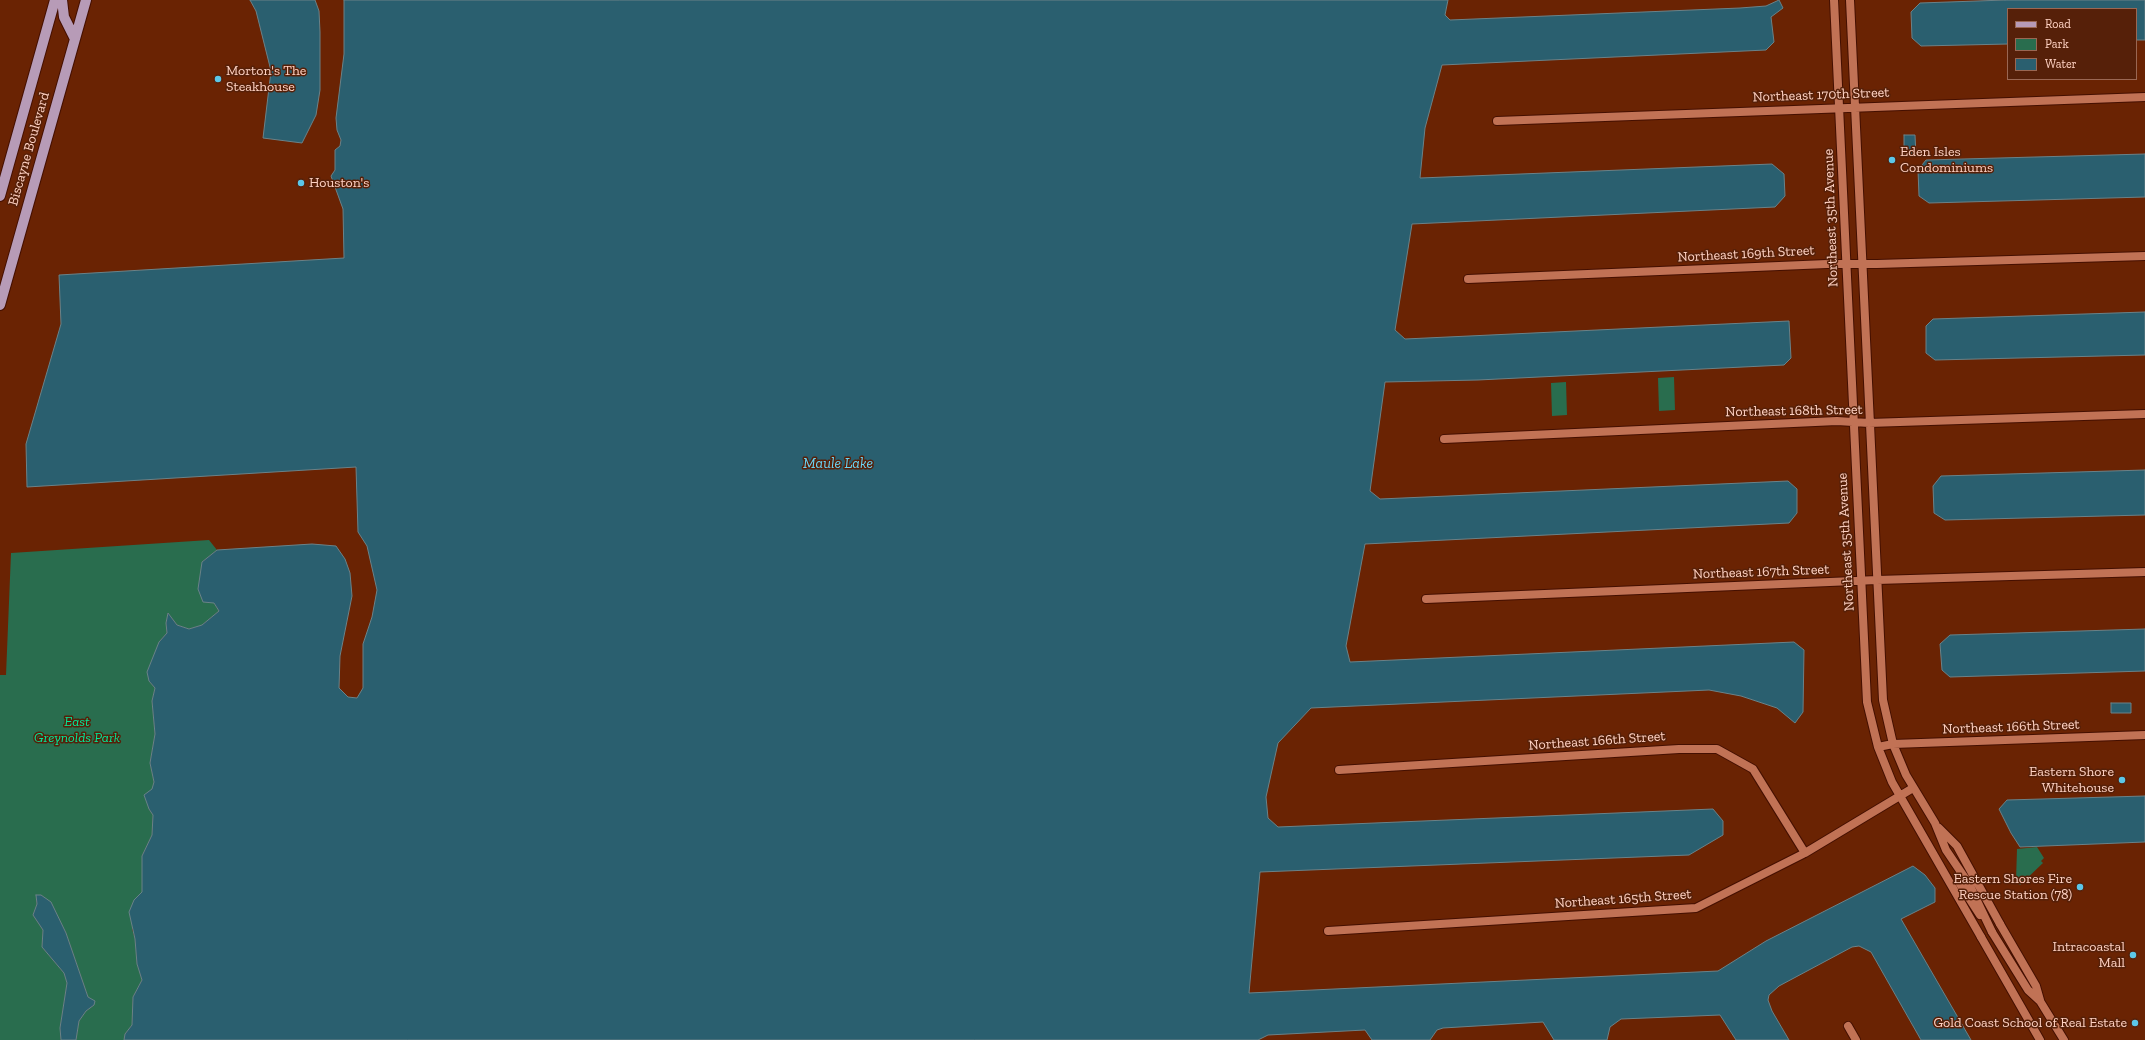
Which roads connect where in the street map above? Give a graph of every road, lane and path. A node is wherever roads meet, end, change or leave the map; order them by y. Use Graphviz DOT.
graph roads {
  1 [pos="55,0"];
  2 [pos="62,0"];
  3 [pos="86,0"];
  4 [pos="1834,0"];
  5 [pos="1850,0"];
  6 [pos="75,39"];
  7 [pos="2145,97"];
  8 [pos="1854,106"];
  9 [pos="1839,107"];
  10 [pos="1497,121"];
  11 [pos="0,196"];
  12 [pos="2145,256"];
  13 [pos="1845,264"];
  14 [pos="1862,264"];
  15 [pos="1468,279"];
  16 [pos="0,305"];
  17 [pos="2145,414"];
  18 [pos="1853,422"];
  19 [pos="1869,423"];
  20 [pos="1444,439"];
  21 [pos="2145,572"];
  22 [pos="1876,580"];
  23 [pos="1860,581"];
  24 [pos="1426,600"];
  25 [pos="2145,735"];
  26 [pos="1893,744"];
  27 [pos="1878,748"];
  28 [pos="1339,770"];
  29 [pos="1913,788"];
  30 [pos="1899,797"];
  31 [pos="1936,825"];
  32 [pos="1805,853"];
  33 [pos="1328,931"];
  34 [pos="2040,1001"];
  35 [pos="1848,1026"];
  36 [pos="1856,1040"];
  37 [pos="2040,1040"];
  38 [pos="2064,1040"];
  1 -- 11 [label="main road, Biscayne Boulevard"];
  2 -- 6 [label="main road"];
  3 -- 6 [label="main road, Biscayne Boulevard"];
  4 -- 9 [label="street, Northeast 35th Avenue"];
  5 -- 8 [label="street, Northeast 35th Avenue"];
  6 -- 16 [label="main road, Biscayne Boulevard"];
  7 -- 8 [label="street, Northeast 170th Street"];
  8 -- 9 [label="street, Northeast 170th Street"];
  8 -- 14 [label="street, Northeast 35th Avenue"];
  9 -- 10 [label="street, Northeast 170th Street"];
  9 -- 13 [label="street, Northeast 35th Avenue"];
  12 -- 14 [label="street, Northeast 169th Street"];
  13 -- 14 [label="street, Northeast 169th Street"];
  13 -- 15 [label="street, Northeast 169th Street"];
  13 -- 18 [label="street, Northeast 35th Avenue"];
  14 -- 19 [label="street, Northeast 35th Avenue"];
  17 -- 19 [label="street, Northeast 168th Street"];
  18 -- 19 [label="street, Northeast 168th Street"];
  18 -- 20 [label="street, Northeast 168th Street"];
  18 -- 23 [label="street, Northeast 35th Avenue"];
  19 -- 22 [label="street, Northeast 35th Avenue"];
  21 -- 22 [label="street, Northeast 167th Street"];
  22 -- 23 [label="street, Northeast 167th Street"];
  22 -- 26 [label="street, Northeast 35th Avenue"];
  23 -- 24 [label="street, Northeast 167th Street"];
  23 -- 27 [label="street, Northeast 35th Avenue"];
  25 -- 26 [label="street, Northeast 166th Street"];
  26 -- 27 [label="street, Northeast 166th Street"];
  26 -- 29 [label="street, Northeast 35th Avenue"];
  27 -- 30 [label="street, Northeast 35th Avenue"];
  28 -- 32 [label="street, Northeast 166th Street"];
  29 -- 30 [label="street, Northeast 165th Street"];
  29 -- 31 [label="street, Northeast 35th Avenue"];
  30 -- 32 [label="street, Northeast 165th Street"];
  30 -- 37 [label="street, Northeast 35th Avenue"];
  31 -- 34 [label="street, Northeast 35th Avenue"];
  31 -- 34 [label="street, Northeast 35th Avenue"];
  32 -- 33 [label="street, Northeast 165th Street"];
  34 -- 38 [label="street, Northeast 35th Avenue"];
  35 -- 36 [label="street"];
}
